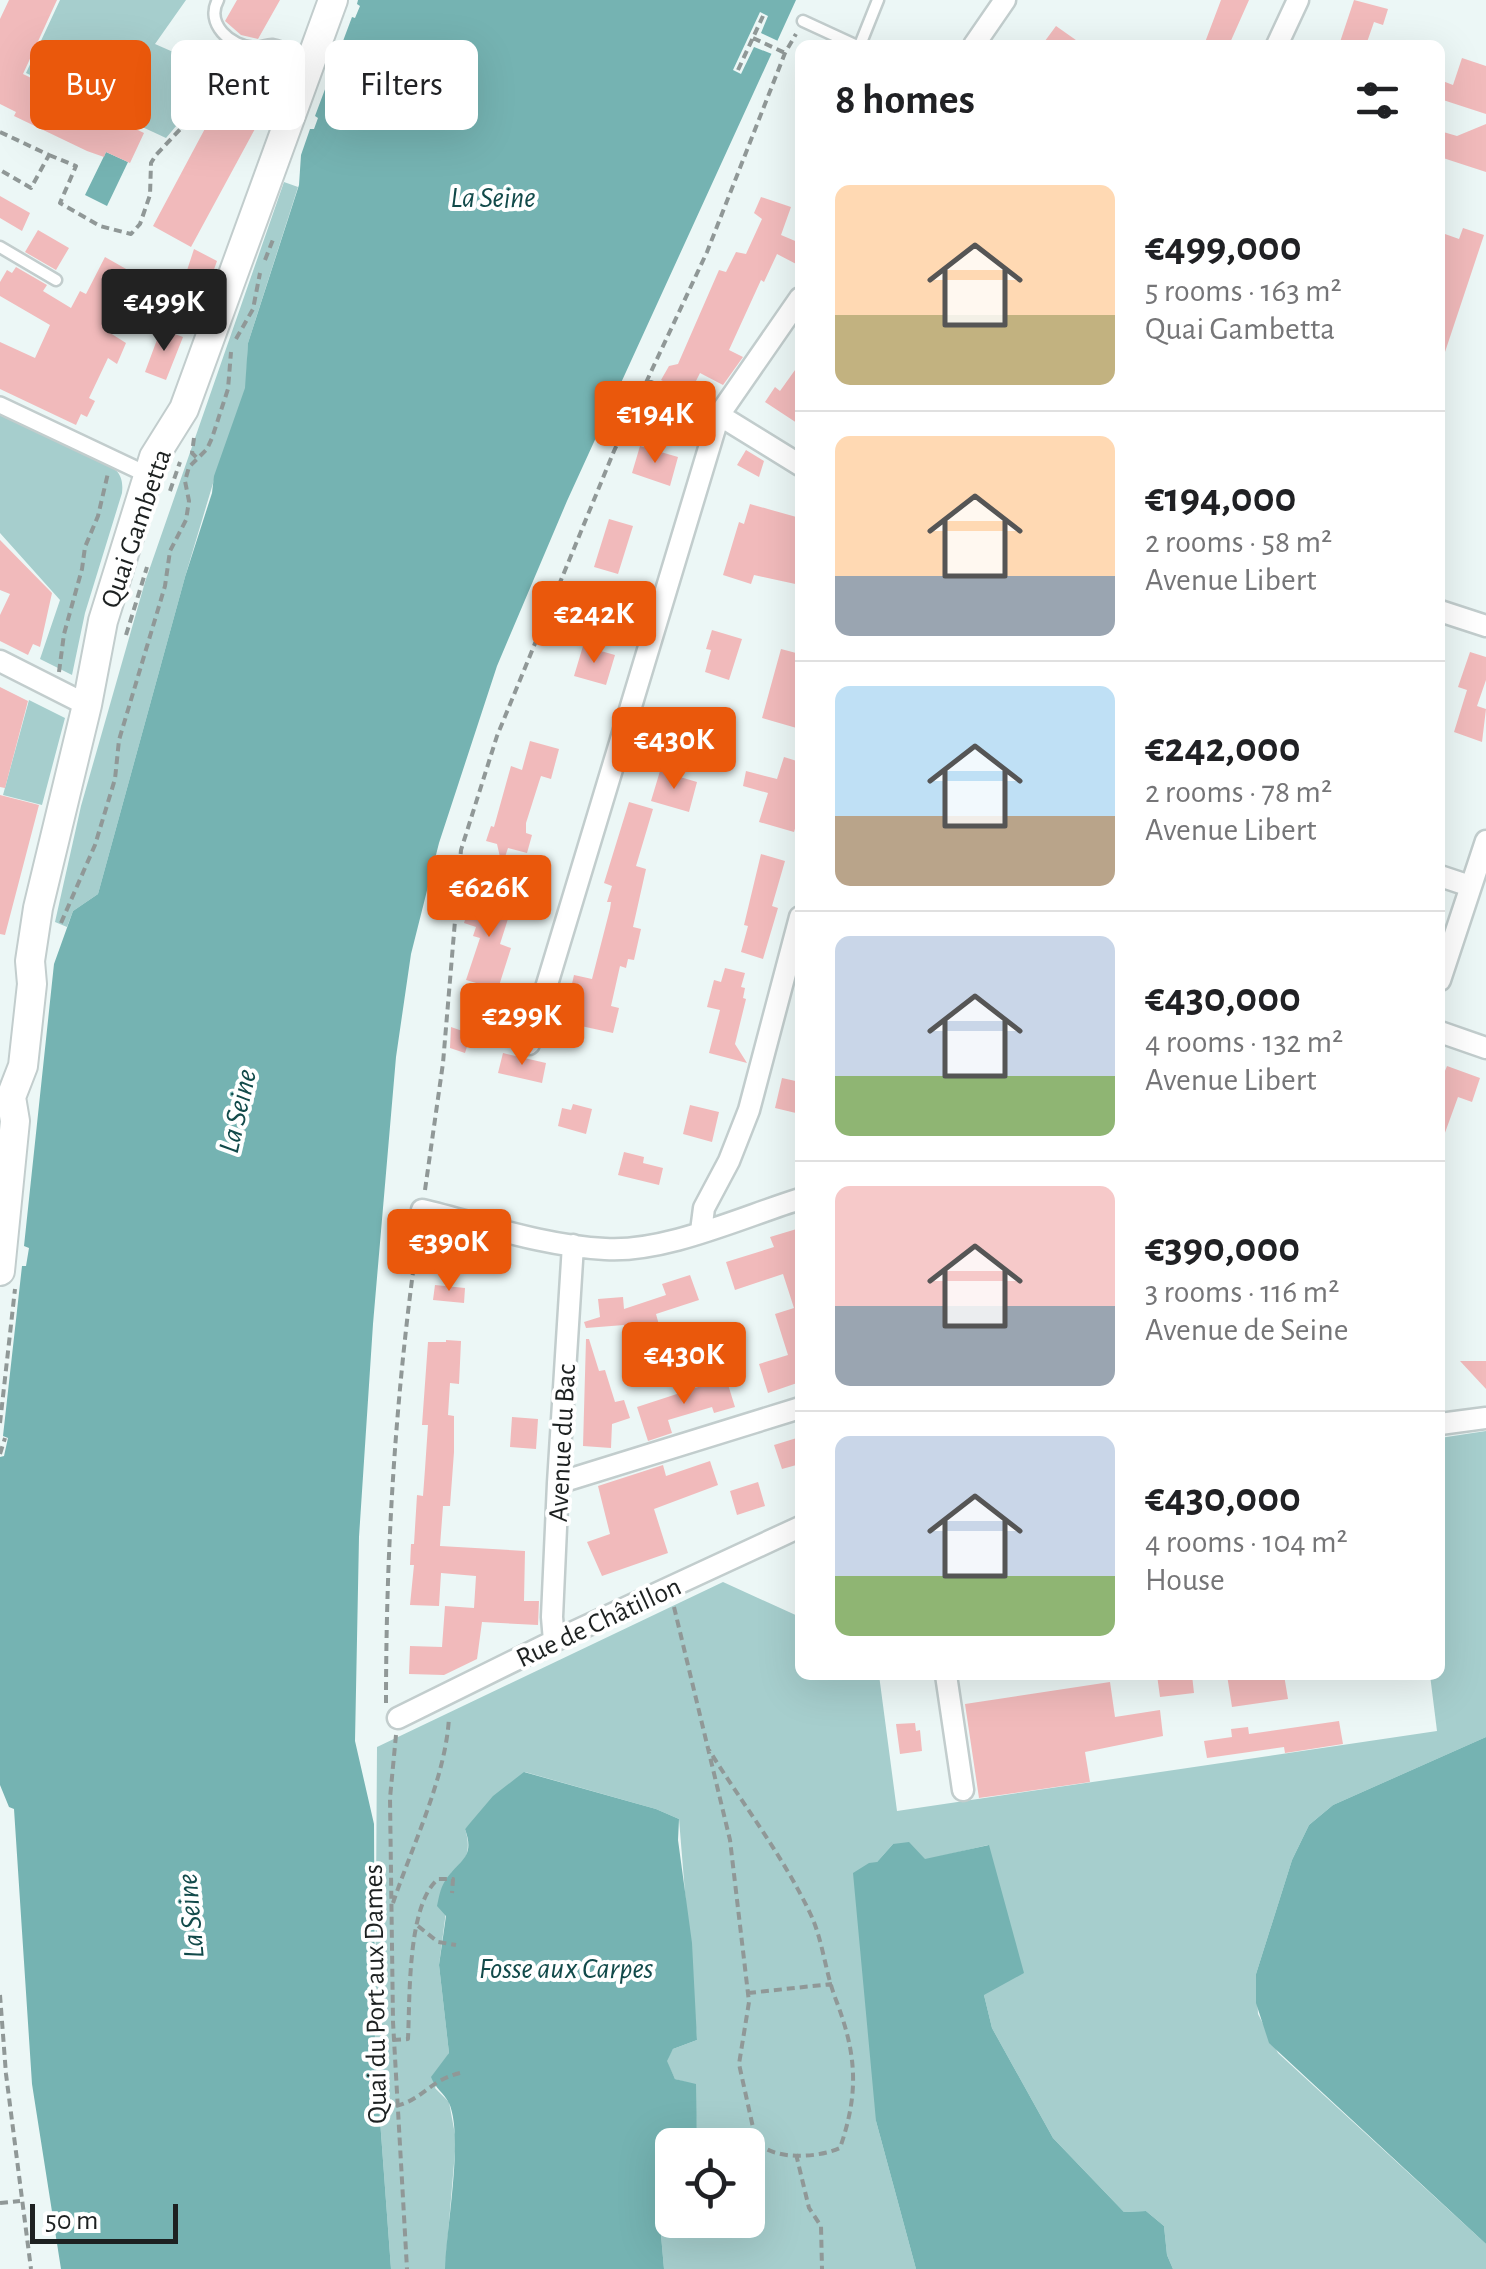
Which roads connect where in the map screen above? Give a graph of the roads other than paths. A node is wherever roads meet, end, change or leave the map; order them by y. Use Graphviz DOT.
graph roads {
  1 [pos="218,0"];
  2 [pos="334,0"];
  3 [pos="878,0"];
  4 [pos="1005,0"];
  5 [pos="1298,0"];
  6 [pos="803,21"];
  7 [pos="847,40"];
  8 [pos="860,40"];
  9 [pos="977,40"];
  10 [pos="1279,40"];
  11 [pos="311,60"];
  12 [pos="0,247"];
  13 [pos="56,280"];
  14 [pos="795,305"];
  15 [pos="0,405"];
  16 [pos="719,415"];
  17 [pos="795,462"];
  18 [pos="148,474"];
  19 [pos="1445,613"];
  20 [pos="1486,626"];
  21 [pos="0,661"];
  22 [pos="75,699"];
  23 [pos="1486,841"];
  24 [pos="1445,878"];
  25 [pos="1470,886"];
  26 [pos="795,937"];
  27 [pos="1445,964"];
  28 [pos="1445,1034"];
  29 [pos="530,1044"];
  30 [pos="1486,1048"];
  31 [pos="4,1090"];
  32 [pos="795,1201"];
  33 [pos="422,1210"];
  34 [pos="3,1214"];
  35 [pos="701,1231"];
  36 [pos="573,1245"];
  37 [pos="8,1276"];
  38 [pos="795,1410"];
  39 [pos="1486,1418"];
  40 [pos="1445,1423"];
  41 [pos="558,1483"];
  42 [pos="795,1529"];
  43 [pos="554,1641"];
  44 [pos="947,1680"];
  45 [pos="398,1718"];
  46 [pos="963,1790"];
  1 -- 11 [label="lane"];
  2 -- 11 [label="main road, Quai Gambetta"];
  3 -- 8 [label="lane"];
  4 -- 9 [label="street"];
  5 -- 10 [label="street"];
  6 -- 7 [label="lane"];
  11 -- 18 [label="main road, Quai Gambetta"];
  12 -- 13 [label="lane"];
  14 -- 16 [label="street"];
  15 -- 18 [label="street"];
  16 -- 17 [label="street"];
  16 -- 29 [label="street"];
  18 -- 22 [label="main road, Quai Gambetta"];
  19 -- 20 [label="street"];
  21 -- 22 [label="street"];
  22 -- 31 [label="main road, Quai Gambetta"];
  23 -- 25 [label="street"];
  24 -- 25 [label="street"];
  25 -- 27 [label="street"];
  26 -- 35 [label="street"];
  28 -- 30 [label="street"];
  31 -- 34 [label="main road, Quai Gambetta"];
  32 -- 35 [label="street"];
  33 -- 36 [label="street"];
  34 -- 37 [label="main road, Quai Gambetta"];
  35 -- 36 [label="street"];
  36 -- 41 [label="street, Avenue du Bac"];
  38 -- 41 [label="street"];
  39 -- 40 [label="street"];
  41 -- 43 [label="street, Avenue du Bac"];
  42 -- 43 [label="street, Rue de Châtillon"];
  43 -- 45 [label="street, Rue de Châtillon"];
  44 -- 46 [label="street"];
}
